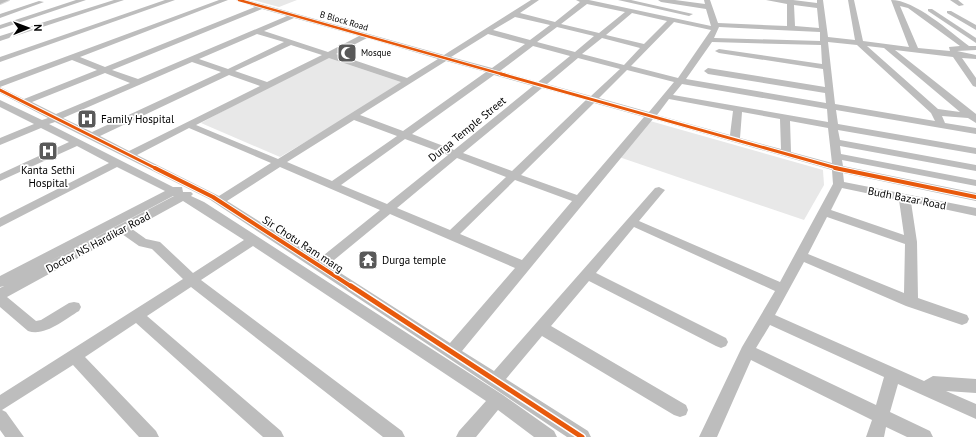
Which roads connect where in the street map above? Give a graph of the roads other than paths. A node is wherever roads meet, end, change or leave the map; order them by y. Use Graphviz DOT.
graph roads {
  1 [pos="5,0"];
  2 [pos="83,0"];
  3 [pos="121,0"];
  4 [pos="172,0"];
  5 [pos="225,0"];
  6 [pos="239,0"];
  7 [pos="536,0"];
  8 [pos="621,0"];
  9 [pos="661,0"];
  10 [pos="769,0"];
  11 [pos="851,0"];
  12 [pos="953,0"];
  13 [pos="0,1"];
  14 [pos="588,1"];
  15 [pos="790,1"];
  16 [pos="895,1"];
  17 [pos="42,2"];
  18 [pos="821,3"];
  19 [pos="708,4"];
  20 [pos="961,5"];
  21 [pos="262,6"];
  22 [pos="695,6"];
  23 [pos="930,10"];
  24 [pos="630,11"];
  25 [pos="949,12"];
  26 [pos="513,14"];
  27 [pos="689,14"];
  28 [pos="294,15"];
  29 [pos="0,16"];
  30 [pos="672,20"];
  31 [pos="683,22"];
  32 [pos="557,25"];
  33 [pos="0,27"];
  34 [pos="791,28"];
  35 [pos="976,28"];
  36 [pos="487,31"];
  37 [pos="257,32"];
  38 [pos="714,32"];
  39 [pos="366,36"];
  40 [pos="601,36"];
  41 [pos="825,37"];
  42 [pos="0,39"];
  43 [pos="976,40"];
  44 [pos="291,42"];
  45 [pos="531,43"];
  46 [pos="860,44"];
  47 [pos="646,47"];
  48 [pos="887,47"];
  49 [pos="967,48"];
  50 [pos="976,48"];
  51 [pos="719,51"];
  52 [pos="915,51"];
  53 [pos="329,54"];
  54 [pos="575,55"];
  55 [pos="955,56"];
  56 [pos="976,57"];
  57 [pos="72,58"];
  58 [pos="445,58"];
  59 [pos="192,59"];
  60 [pos="0,60"];
  61 [pos="709,67"];
  62 [pos="827,67"];
  63 [pos="626,68"];
  64 [pos="963,68"];
  65 [pos="976,68"];
  66 [pos="104,70"];
  67 [pos="228,72"];
  68 [pos="493,72"];
  69 [pos="408,81"];
  70 [pos="680,81"];
  71 [pos="139,83"];
  72 [pos="0,84"];
  73 [pos="976,84"];
  74 [pos="541,85"];
  75 [pos="266,86"];
  76 [pos="829,87"];
  77 [pos="0,90"];
  78 [pos="666,96"];
  79 [pos="591,99"];
  80 [pos="24,102"];
  81 [pos="3,107"];
  82 [pos="831,107"];
  83 [pos="738,108"];
  84 [pos="935,112"];
  85 [pos="352,116"];
  86 [pos="649,116"];
  87 [pos="785,117"];
  88 [pos="56,118"];
  89 [pos="975,118"];
  90 [pos="41,124"];
  91 [pos="189,125"];
  92 [pos="833,125"];
  93 [pos="942,126"];
  94 [pos="976,131"];
  95 [pos="402,135"];
  96 [pos="92,136"];
  97 [pos="735,140"];
  98 [pos="0,142"];
  99 [pos="77,142"];
  100 [pos="834,142"];
  101 [pos="976,151"];
  102 [pos="128,154"];
  103 [pos="454,154"];
  104 [pos="786,154"];
  105 [pos="836,156"];
  106 [pos="280,162"];
  107 [pos="116,163"];
  108 [pos="836,168"];
  109 [pos="976,168"];
  110 [pos="513,176"];
  111 [pos="0,178"];
  112 [pos="976,183"];
  113 [pos="838,184"];
  114 [pos="334,185"];
  115 [pos="185,190"];
  116 [pos="659,190"];
  117 [pos="976,197"];
  118 [pos="905,198"];
  119 [pos="579,200"];
  120 [pos="219,201"];
  121 [pos="388,208"];
  122 [pos="824,212"];
  123 [pos="976,212"];
  124 [pos="632,222"];
  125 [pos="0,223"];
  126 [pos="123,228"];
  127 [pos="452,235"];
  128 [pos="253,240"];
  129 [pos="911,242"];
  130 [pos="802,256"];
  131 [pos="319,266"];
  132 [pos="524,266"];
  133 [pos="587,274"];
  134 [pos="192,280"];
  135 [pos="0,282"];
  136 [pos="783,289"];
  137 [pos="0,294"];
  138 [pos="0,299"];
  139 [pos="911,302"];
  140 [pos="74,307"];
  141 [pos="137,315"];
  142 [pos="767,316"];
  143 [pos="962,319"];
  144 [pos="541,328"];
  145 [pos="721,342"];
  146 [pos="747,351"];
  147 [pos="452,352"];
  148 [pos="74,356"];
  149 [pos="893,374"];
  150 [pos="496,380"];
  151 [pos="976,386"];
  152 [pos="925,389"];
  153 [pos="497,400"];
  154 [pos="0,404"];
  155 [pos="680,410"];
  156 [pos="976,412"];
  157 [pos="881,416"];
  158 [pos="0,417"];
  159 [pos="15,437"];
  160 [pos="150,437"];
  161 [pos="275,437"];
  162 [pos="396,437"];
  163 [pos="465,437"];
  164 [pos="548,437"];
  165 [pos="582,437"];
  166 [pos="708,437"];
  167 [pos="875,437"];
  168 [pos="924,437"];
  1 -- 13 [label="main road"];
  2 -- 33 [label="street"];
  3 -- 42 [label="street"];
  4 -- 60 [label="street"];
  5 -- 57 [label="street"];
  6 -- 21 [label="street, B Block Road"];
  7 -- 26 [label="street"];
  8 -- 27 [label="street"];
  9 -- 22 [label="street"];
  10 -- 15 [label="street"];
  11 -- 46 [label="street"];
  12 -- 20 [label="street"];
  14 -- 24 [label="street"];
  14 -- 32 [label="street"];
  15 -- 18 [label="street"];
  15 -- 34 [label="street"];
  16 -- 49 [label="street"];
  16 -- 52 [label="street"];
  17 -- 29 [label="street"];
  18 -- 41 [label="street"];
  19 -- 22 [label="street"];
  19 -- 38 [label="street"];
  21 -- 28 [label="street, B Block Road"];
  21 -- 66 [label="street"];
  22 -- 27 [label="street"];
  23 -- 43 [label="street"];
  24 -- 30 [label="street"];
  24 -- 40 [label="street, Durga Temple Street"];
  25 -- 35 [label="street"];
  26 -- 32 [label="street"];
  26 -- 36 [label="street"];
  27 -- 31 [label="street"];
  28 -- 37 [label="street"];
  28 -- 39 [label="street, B Block Road"];
  30 -- 31 [label="street"];
  30 -- 47 [label="street"];
  31 -- 38 [label="street"];
  32 -- 40 [label="street"];
  32 -- 45 [label="street"];
  34 -- 38 [label="street"];
  34 -- 41 [label="street"];
  36 -- 45 [label="street"];
  36 -- 58 [label="street"];
  37 -- 44 [label="street"];
  37 -- 59 [label="street"];
  38 -- 41 [label="street"];
  38 -- 70 [label="street"];
  39 -- 53 [label="street"];
  39 -- 58 [label="street, B Block Road"];
  40 -- 47 [label="street"];
  40 -- 54 [label="street, Durga Temple Street"];
  41 -- 46 [label="street"];
  41 -- 62 [label="street"];
  44 -- 53 [label="street"];
  44 -- 67 [label="street"];
  45 -- 54 [label="street"];
  45 -- 68 [label="street"];
  46 -- 48 [label="street"];
  46 -- 84 [label="street"];
  47 -- 63 [label="street"];
  48 -- 52 [label="street"];
  48 -- 89 [label="street"];
  49 -- 50 [label="street"];
  49 -- 55 [label="street"];
  51 -- 62 [label="street"];
  52 -- 55 [label="street"];
  53 -- 69 [label="street"];
  53 -- 75 [label="street"];
  54 -- 63 [label="street"];
  54 -- 74 [label="street, Durga Temple Street"];
  55 -- 56 [label="street"];
  55 -- 64 [label="street"];
  57 -- 66 [label="street"];
  57 -- 72 [label="street"];
  58 -- 68 [label="street, B Block Road"];
  58 -- 69 [label="street"];
  59 -- 67 [label="street"];
  59 -- 71 [label="street"];
  61 -- 76 [label="street"];
  62 -- 76 [label="street"];
  63 -- 70 [label="street"];
  63 -- 79 [label="street"];
  64 -- 65 [label="street"];
  64 -- 73 [label="street"];
  66 -- 71 [label="street"];
  66 -- 80 [label="street"];
  67 -- 75 [label="street"];
  67 -- 96 [label="street"];
  68 -- 74 [label="street, B Block Road"];
  68 -- 95 [label="street"];
  69 -- 85 [label="street"];
  70 -- 78 [label="street"];
  70 -- 82 [label="street"];
  71 -- 88 [label="street"];
  74 -- 79 [label="street, B Block Road"];
  74 -- 103 [label="street, Durga Temple Street"];
  75 -- 91 [label="street"];
  76 -- 82 [label="street"];
  77 -- 80 [label="street, Sir Chotu Ram marg"];
  78 -- 83 [label="street"];
  78 -- 86 [label="street"];
  79 -- 86 [label="street, B Block Road"];
  79 -- 110 [label="street"];
  80 -- 88 [label="street, Sir Chotu Ram marg"];
  81 -- 90 [label="street, Sir Chotu Ram marg"];
  82 -- 92 [label="street"];
  82 -- 93 [label="street"];
  83 -- 87 [label="street"];
  83 -- 97 [label="street"];
  84 -- 89 [label="street"];
  84 -- 93 [label="street"];
  85 -- 95 [label="street"];
  85 -- 106 [label="street"];
  86 -- 97 [label="street, B Block Road"];
  86 -- 119 [label="street"];
  87 -- 92 [label="street"];
  87 -- 104 [label="street"];
  88 -- 90 [label="street"];
  88 -- 96 [label="street, Sir Chotu Ram marg"];
  90 -- 98 [label="street"];
  90 -- 99 [label="street, Sir Chotu Ram marg"];
  91 -- 102 [label="street"];
  91 -- 106 [label="street"];
  92 -- 100 [label="street"];
  92 -- 101 [label="street"];
  93 -- 94 [label="street"];
  95 -- 103 [label="street"];
  95 -- 114 [label="street"];
  96 -- 102 [label="street, Sir Chotu Ram marg"];
  97 -- 104 [label="street, B Block Road"];
  99 -- 107 [label="street, Sir Chotu Ram marg"];
  99 -- 111 [label="street"];
  100 -- 105 [label="street"];
  100 -- 109 [label="street"];
  102 -- 115 [label="street, Sir Chotu Ram marg"];
  103 -- 110 [label="street"];
  103 -- 121 [label="street, Durga Temple Street"];
  104 -- 108 [label="street, B Block Road"];
  105 -- 108 [label="street"];
  105 -- 112 [label="street"];
  106 -- 114 [label="street"];
  106 -- 120 [label="street"];
  107 -- 115 [label="street, Sir Chotu Ram marg"];
  107 -- 125 [label="street"];
  108 -- 113 [label="street"];
  108 -- 117 [label="street, B Block Road"];
  110 -- 119 [label="street"];
  110 -- 127 [label="street"];
  113 -- 118 [label="street, Budh Bazar Road"];
  113 -- 122 [label="street"];
  114 -- 121 [label="street"];
  115 -- 120 [label="street, Sir Chotu Ram marg"];
  115 -- 126 [label="street, Doctor NS Hardikar Road"];
  115 -- 128 [label="street, Sir Chotu Ram marg"];
  115 -- 135 [label="street, Doctor NS Hardikar Road"];
  116 -- 124 [label="street"];
  118 -- 123 [label="street, Budh Bazar Road"];
  118 -- 129 [label="street"];
  119 -- 132 [label="street"];
  120 -- 131 [label="street, Sir Chotu Ram marg"];
  121 -- 127 [label="street"];
  121 -- 131 [label="street, Durga Temple Street"];
  122 -- 129 [label="street"];
  122 -- 130 [label="street"];
  124 -- 133 [label="street"];
  124 -- 136 [label="street"];
  126 -- 134 [label="street"];
  126 -- 137 [label="street, Doctor NS Hardikar Road"];
  127 -- 132 [label="street"];
  128 -- 134 [label="street"];
  128 -- 153 [label="street, Sir Chotu Ram marg"];
  129 -- 139 [label="street"];
  130 -- 136 [label="street"];
  130 -- 139 [label="street"];
  131 -- 147 [label="street, Sir Chotu Ram marg"];
  132 -- 147 [label="street"];
  133 -- 144 [label="street"];
  133 -- 145 [label="street"];
  134 -- 141 [label="street"];
  134 -- 162 [label="street"];
  136 -- 142 [label="street"];
  138 -- 140 [label="street"];
  139 -- 143 [label="street"];
  141 -- 148 [label="street"];
  141 -- 161 [label="street"];
  142 -- 146 [label="street"];
  142 -- 149 [label="street"];
  144 -- 150 [label="street"];
  144 -- 155 [label="street"];
  146 -- 157 [label="street"];
  146 -- 166 [label="street"];
  147 -- 150 [label="street, Sir Chotu Ram marg"];
  148 -- 154 [label="street"];
  148 -- 160 [label="street"];
  149 -- 152 [label="street"];
  149 -- 157 [label="street"];
  150 -- 165 [label="street, Sir Chotu Ram marg"];
  151 -- 152 [label="street"];
  152 -- 156 [label="street"];
  153 -- 163 [label="street"];
  153 -- 164 [label="street, Sir Chotu Ram marg"];
  157 -- 167 [label="street"];
  157 -- 168 [label="street"];
  158 -- 159 [label="street"];
}
